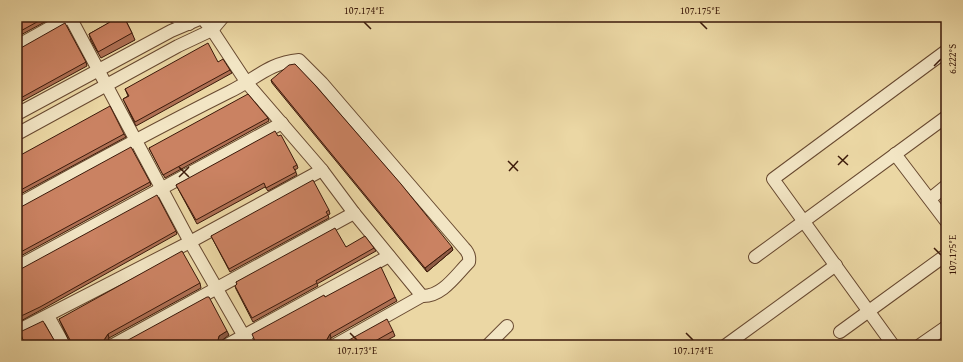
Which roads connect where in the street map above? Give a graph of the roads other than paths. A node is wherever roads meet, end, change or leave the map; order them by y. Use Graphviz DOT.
graph roads {
  1 [pos="70,17"];
  2 [pos="175,17"];
  3 [pos="223,17"];
  4 [pos="203,18"];
  5 [pos="189,24"];
  6 [pos="212,30"];
  7 [pos="171,31"];
  8 [pos="17,46"];
  9 [pos="178,46"];
  10 [pos="946,51"];
  11 [pos="99,69"];
  12 [pos="247,83"];
  13 [pos="107,85"];
  14 [pos="17,114"];
  15 [pos="946,117"];
  16 [pos="282,123"];
  17 [pos="17,134"];
  18 [pos="136,139"];
  19 [pos="895,154"];
  20 [pos="322,170"];
  21 [pos="946,186"];
  22 [pos="162,188"];
  23 [pos="930,199"];
  24 [pos="17,205"];
  25 [pos="354,213"];
  26 [pos="804,221"];
  27 [pos="946,221"];
  28 [pos="190,242"];
  29 [pos="946,255"];
  30 [pos="390,256"];
  31 [pos="755,257"];
  32 [pos="836,265"];
  33 [pos="17,267"];
  34 [pos="217,288"];
  35 [pos="422,296"];
  36 [pos="869,311"];
  37 [pos="48,316"];
  38 [pos="507,326"];
  39 [pos="18,327"];
  40 [pos="946,327"];
  41 [pos="840,332"];
  42 [pos="246,340"];
  43 [pos="64,345"];
  44 [pos="113,345"];
  45 [pos="227,345"];
  46 [pos="335,345"];
  47 [pos="488,345"];
  48 [pos="726,345"];
  49 [pos="893,345"];
  50 [pos="920,345"];
  1 -- 8 [label="street"];
  1 -- 11 [label="street"];
  2 -- 5 [label="street"];
  3 -- 6 [label="street"];
  4 -- 5 [label="street"];
  4 -- 6 [label="street"];
  5 -- 7 [label="street"];
  6 -- 9 [label="street"];
  6 -- 12 [label="street"];
  7 -- 9 [label="street"];
  7 -- 11 [label="street"];
  9 -- 13 [label="street"];
  10 -- 26 [label="street"];
  11 -- 13 [label="street"];
  11 -- 14 [label="street"];
  12 -- 16 [label="street"];
  12 -- 18 [label="street"];
  12 -- 35 [label="street"];
  13 -- 17 [label="street"];
  13 -- 18 [label="street"];
  15 -- 19 [label="street"];
  16 -- 20 [label="street"];
  16 -- 22 [label="street"];
  18 -- 22 [label="street"];
  18 -- 24 [label="street"];
  19 -- 23 [label="street"];
  19 -- 26 [label="street"];
  20 -- 25 [label="street"];
  20 -- 28 [label="street"];
  21 -- 23 [label="street"];
  22 -- 28 [label="street"];
  22 -- 33 [label="street"];
  23 -- 27 [label="street"];
  25 -- 30 [label="street"];
  25 -- 34 [label="street"];
  26 -- 31 [label="street"];
  26 -- 32 [label="street"];
  28 -- 34 [label="street"];
  28 -- 37 [label="street"];
  29 -- 36 [label="street"];
  30 -- 35 [label="street"];
  30 -- 42 [label="street"];
  32 -- 36 [label="street"];
  32 -- 48 [label="street"];
  34 -- 42 [label="street"];
  34 -- 44 [label="street"];
  35 -- 46 [label="street"];
  36 -- 41 [label="street"];
  36 -- 49 [label="street"];
  37 -- 39 [label="street"];
  37 -- 43 [label="street"];
  38 -- 47 [label="street"];
  40 -- 50 [label="street"];
  42 -- 45 [label="street"];
}
